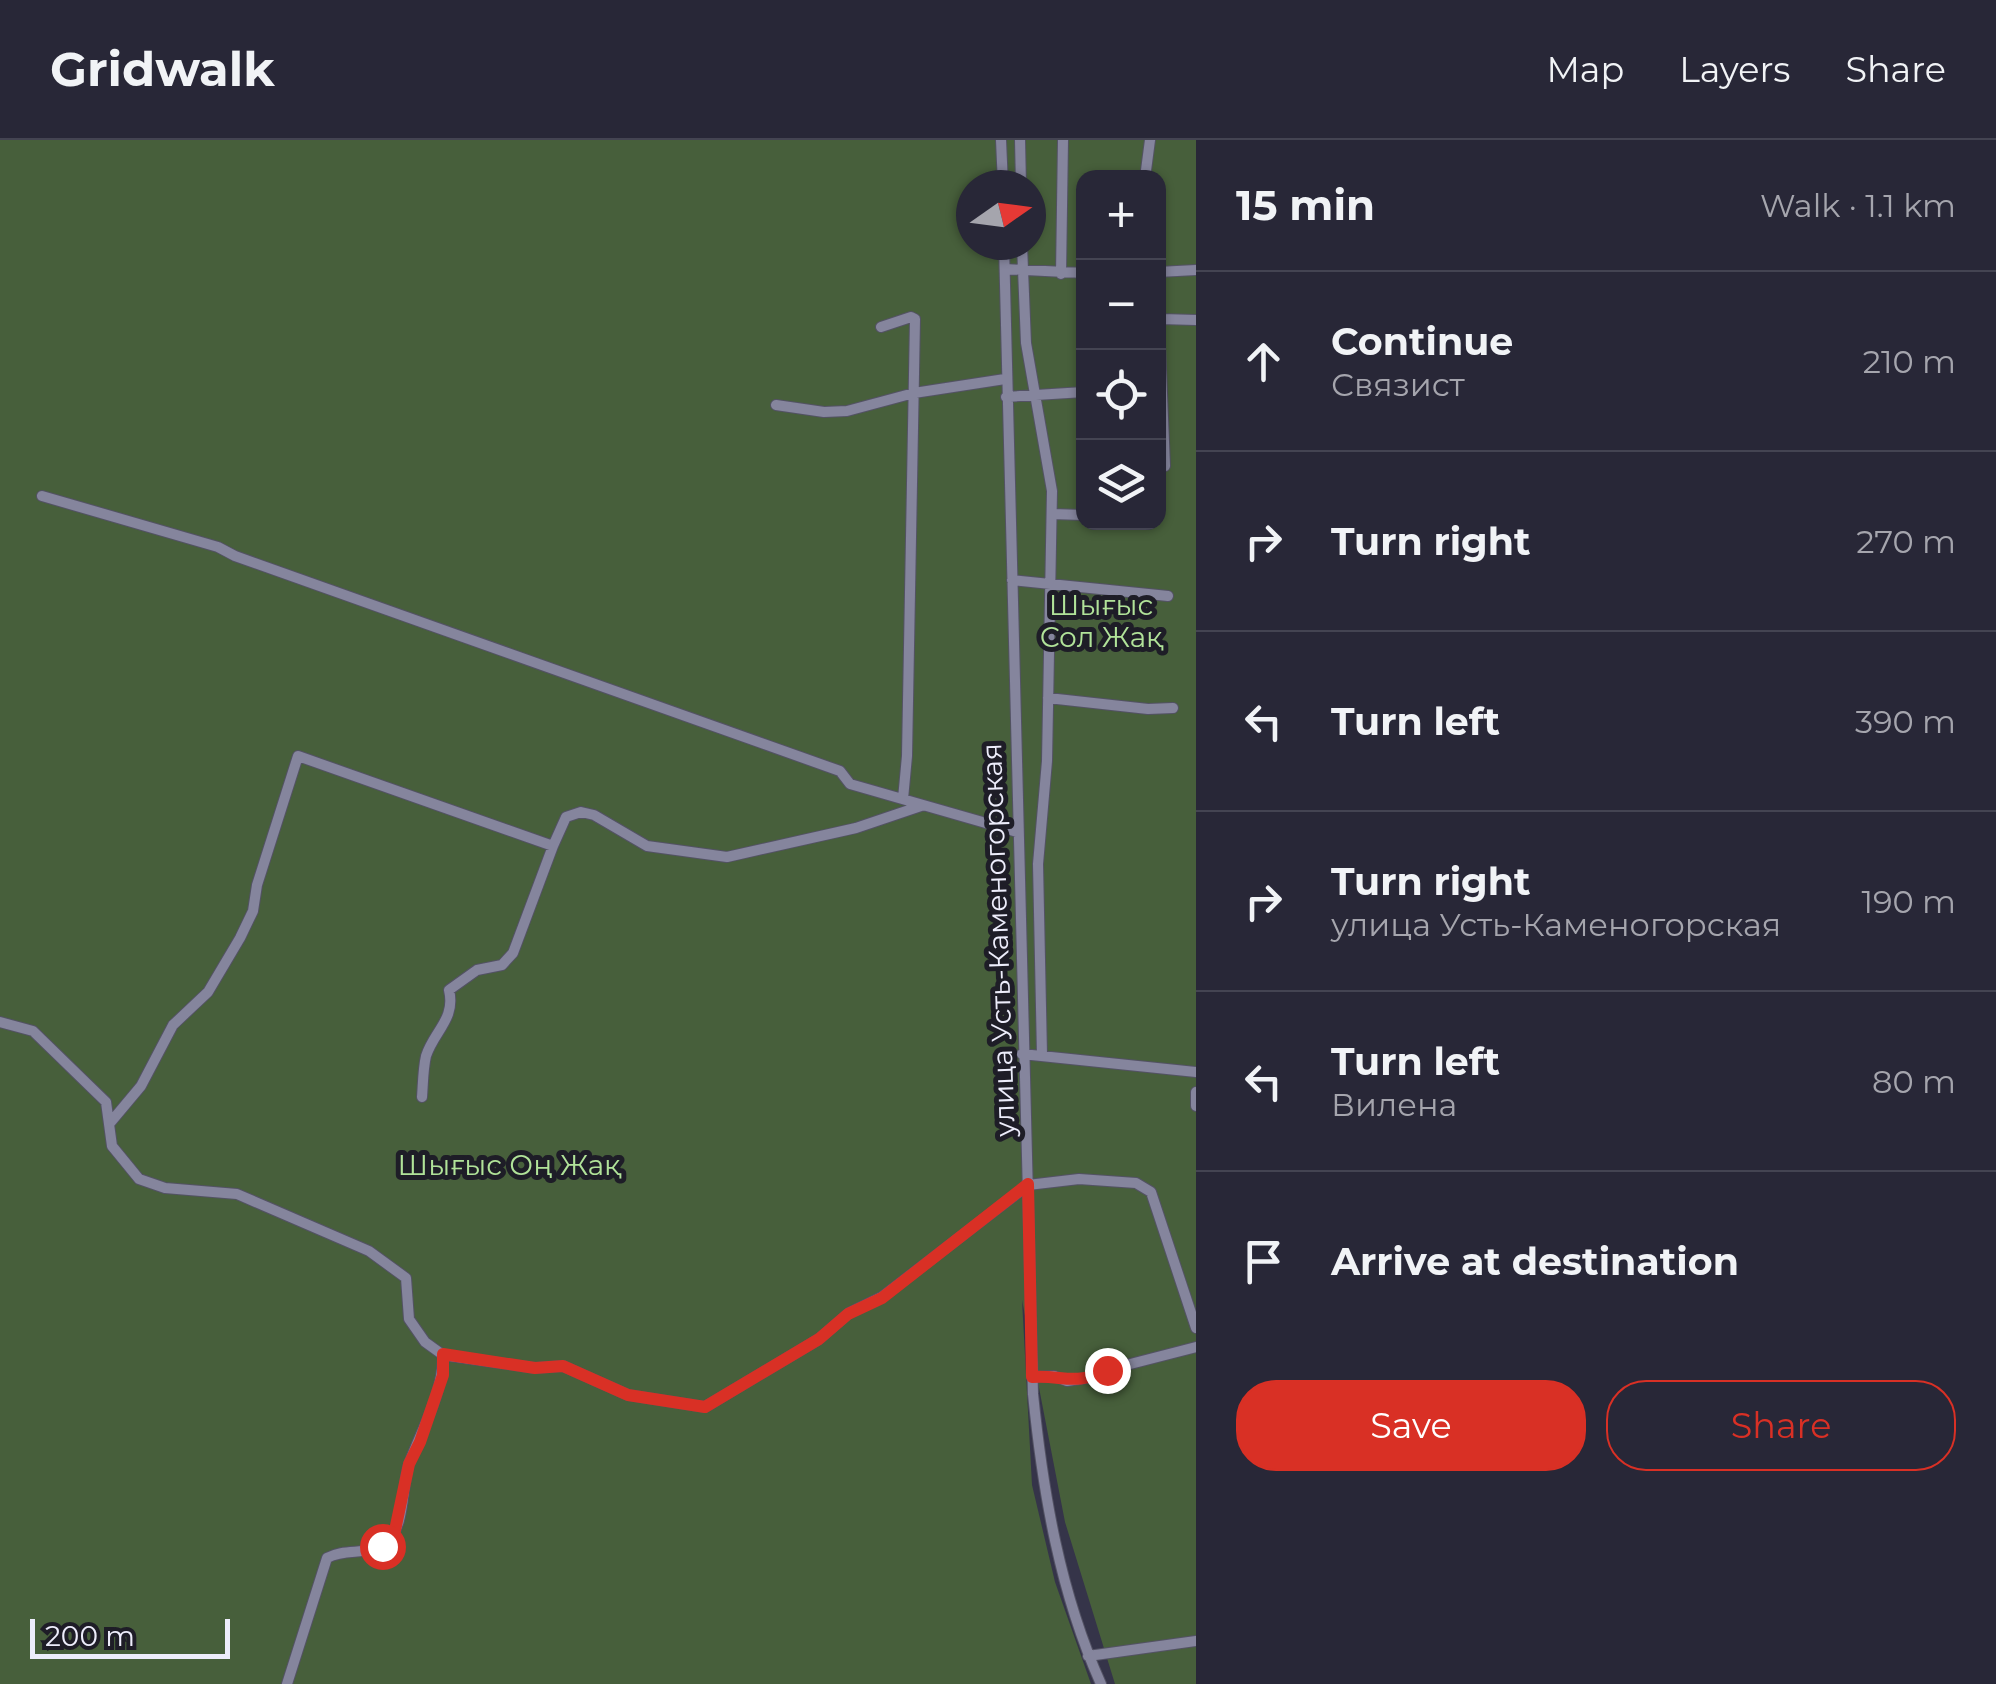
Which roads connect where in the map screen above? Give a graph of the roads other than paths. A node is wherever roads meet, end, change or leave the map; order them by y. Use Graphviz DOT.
graph roads {
  1 [pos="1001,140"];
  2 [pos="1020,140"];
  3 [pos="1063,140"];
  4 [pos="1150,140"];
  5 [pos="1002,170"];
  6 [pos="1021,170"];
  7 [pos="1146,170"];
  8 [pos="1005,260"];
  9 [pos="1023,260"];
  10 [pos="1005,269"];
  11 [pos="1023,270"];
  12 [pos="1196,270"];
  13 [pos="1166,272"];
  14 [pos="1062,274"];
  15 [pos="1076,274"];
  16 [pos="1166,319"];
  17 [pos="1196,320"];
  18 [pos="881,327"];
  19 [pos="1162,350"];
  20 [pos="1006,379"];
  21 [pos="1076,392"];
  22 [pos="914,393"];
  23 [pos="1035,395"];
  24 [pos="1006,397"];
  25 [pos="776,406"];
  26 [pos="1164,440"];
  27 [pos="42,496"];
  28 [pos="1052,514"];
  29 [pos="1076,514"];
  30 [pos="1012,580"];
  31 [pos="1050,585"];
  32 [pos="1168,596"];
  33 [pos="1048,698"];
  34 [pos="1173,708"];
  35 [pos="902,799"];
  36 [pos="920,806"];
  37 [pos="1017,832"];
  38 [pos="553,846"];
  39 [pos="0,1022"];
  40 [pos="1022,1054"];
  41 [pos="1042,1055"];
  42 [pos="1196,1072"];
  43 [pos="1196,1092"];
  44 [pos="422,1097"];
  45 [pos="1196,1106"];
  46 [pos="110,1123"];
  47 [pos="1028,1184"];
  48 [pos="1196,1328"];
  49 [pos="1196,1347"];
  50 [pos="443,1354"];
  51 [pos="1032,1377"];
  52 [pos="1196,1641"];
  53 [pos="1088,1656"];
  54 [pos="287,1684"];
  55 [pos="1101,1684"];
  1 -- 5 [label="street"];
  2 -- 6 [label="street"];
  3 -- 14 [label="street"];
  4 -- 7 [label="street"];
  8 -- 10 [label="street, улица Усть-Каменогорская"];
  9 -- 11 [label="street"];
  10 -- 11 [label="street"];
  10 -- 20 [label="street, улица Усть-Каменогорская"];
  11 -- 14 [label="street"];
  11 -- 23 [label="street"];
  12 -- 13 [label="street"];
  14 -- 15 [label="street"];
  16 -- 17 [label="street"];
  18 -- 22 [label="street"];
  19 -- 26 [label="street"];
  20 -- 22 [label="street"];
  20 -- 24 [label="street, улица Усть-Каменогорская"];
  21 -- 23 [label="street"];
  22 -- 25 [label="street"];
  22 -- 35 [label="street"];
  23 -- 24 [label="street"];
  23 -- 28 [label="street"];
  24 -- 30 [label="street, улица Усть-Каменогорская"];
  27 -- 35 [label="street"];
  28 -- 29 [label="street"];
  28 -- 31 [label="street"];
  30 -- 31 [label="street"];
  30 -- 37 [label="street, улица Усть-Каменогорская"];
  31 -- 32 [label="street"];
  31 -- 33 [label="street"];
  33 -- 34 [label="street"];
  33 -- 41 [label="street"];
  35 -- 36 [label="street"];
  36 -- 37 [label="street"];
  36 -- 38 [label="street"];
  37 -- 40 [label="street, улица Усть-Каменогорская"];
  38 -- 44 [label="street"];
  38 -- 46 [label="street"];
  39 -- 46 [label="street"];
  40 -- 41 [label="street"];
  40 -- 47 [label="street, улица Усть-Каменогорская"];
  41 -- 42 [label="street"];
  43 -- 45 [label="street"];
  46 -- 50 [label="street"];
  47 -- 48 [label="street"];
  47 -- 50 [label="street"];
  47 -- 51 [label="street, улица Усть-Каменогорская"];
  49 -- 51 [label="street"];
  50 -- 54 [label="street"];
  51 -- 53 [label="street, улица Усть-Каменогорская"];
  52 -- 53 [label="street"];
  53 -- 55 [label="street, улица Усть-Каменогорская"];
}
